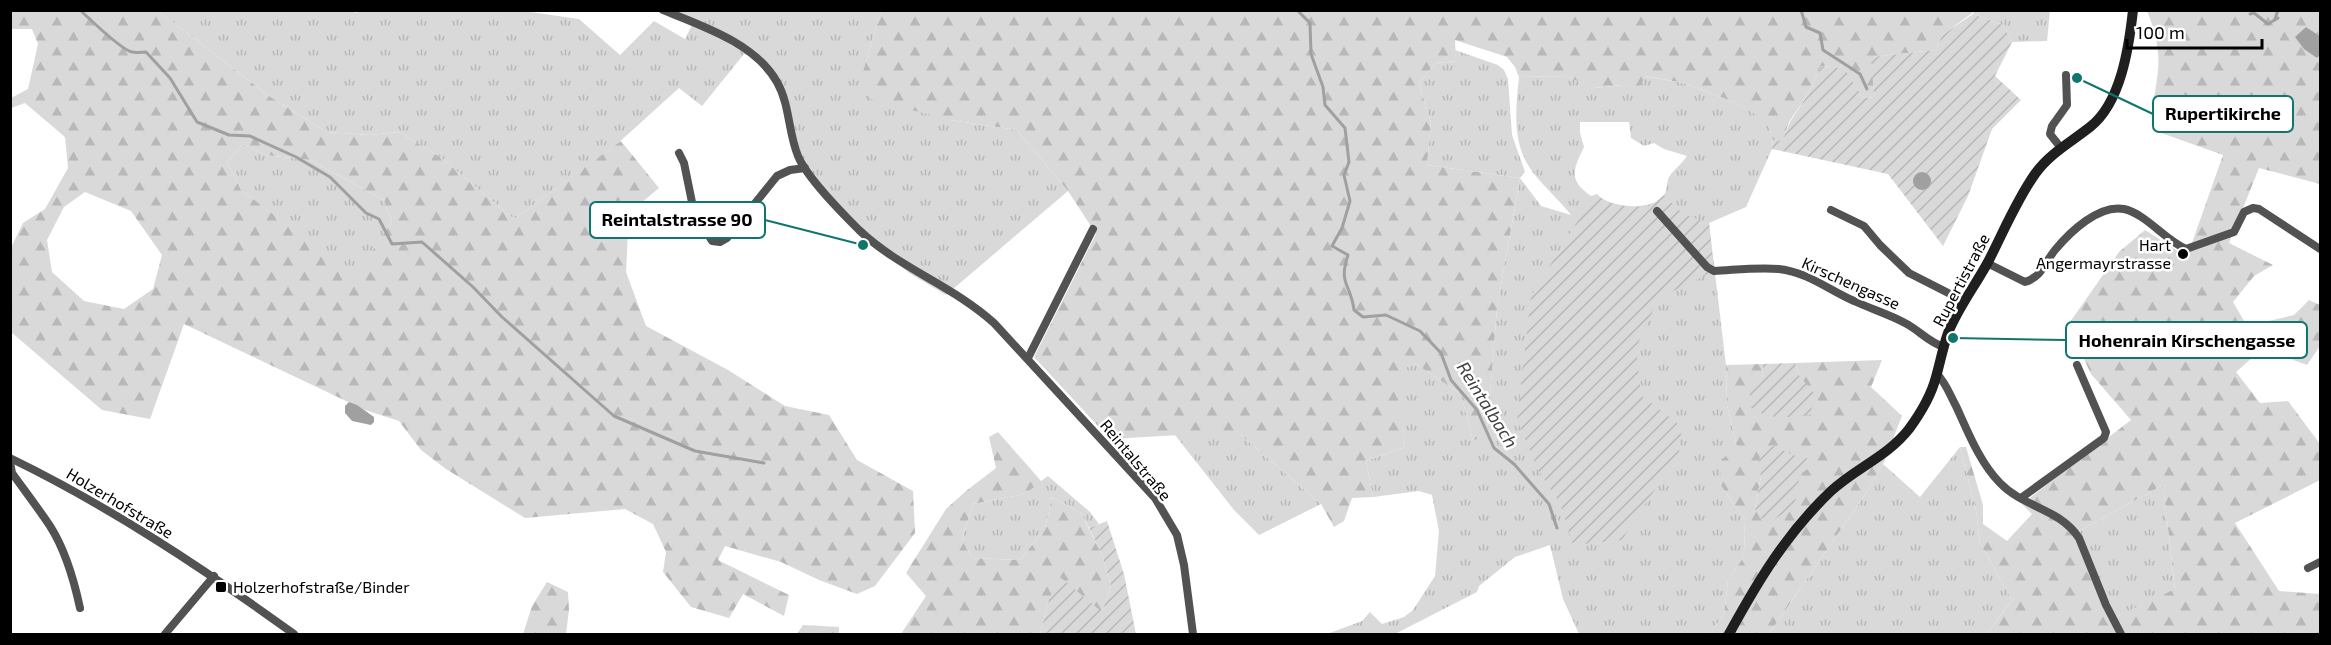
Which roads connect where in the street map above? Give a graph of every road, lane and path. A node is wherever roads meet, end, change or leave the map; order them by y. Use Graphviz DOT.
graph roads {
  1 [pos="663,10"];
  2 [pos="2132,11"];
  3 [pos="2066,75"];
  4 [pos="2061,148"];
  5 [pos="679,153"];
  6 [pos="805,168"];
  7 [pos="1831,210"];
  8 [pos="1657,211"];
  9 [pos="1093,229"];
  10 [pos="2320,249"];
  11 [pos="1987,263"];
  12 [pos="1964,301"];
  13 [pos="1944,346"];
  14 [pos="1028,358"];
  15 [pos="2077,365"];
  16 [pos="1937,374"];
  17 [pos="10,460"];
  18 [pos="2021,498"];
  19 [pos="2320,562"];
  20 [pos="2308,568"];
  21 [pos="214,576"];
  22 [pos="80,608"];
  23 [pos="165,634"];
  24 [pos="294,634"];
  25 [pos="1194,634"];
  26 [pos="1729,634"];
  27 [pos="2121,634"];
  1 -- 6 [label="street, Reintalstraße"];
  2 -- 4 [label="main road, Rupertistraße"];
  3 -- 4 [label="street"];
  4 -- 11 [label="main road, Rupertistraße"];
  5 -- 6 [label="street"];
  6 -- 14 [label="street, Reintalstraße"];
  7 -- 12 [label="street"];
  8 -- 13 [label="street, Kirschengasse"];
  9 -- 14 [label="street"];
  10 -- 11 [label="street"];
  11 -- 12 [label="main road, Rupertistraße"];
  12 -- 13 [label="main road, Rupertistraße"];
  13 -- 16 [label="main road, Rupertistraße"];
  14 -- 25 [label="street, Reintalstraße"];
  15 -- 18 [label="street"];
  16 -- 18 [label="street"];
  16 -- 26 [label="main road, Rupertistraße"];
  17 -- 21 [label="street, Holzerhofstraße"];
  17 -- 22 [label="street, Holzerhofstraße"];
  18 -- 27 [label="street"];
  19 -- 20 [label="street"];
  21 -- 23 [label="street"];
  21 -- 24 [label="street, Holzerhofstraße"];
}
